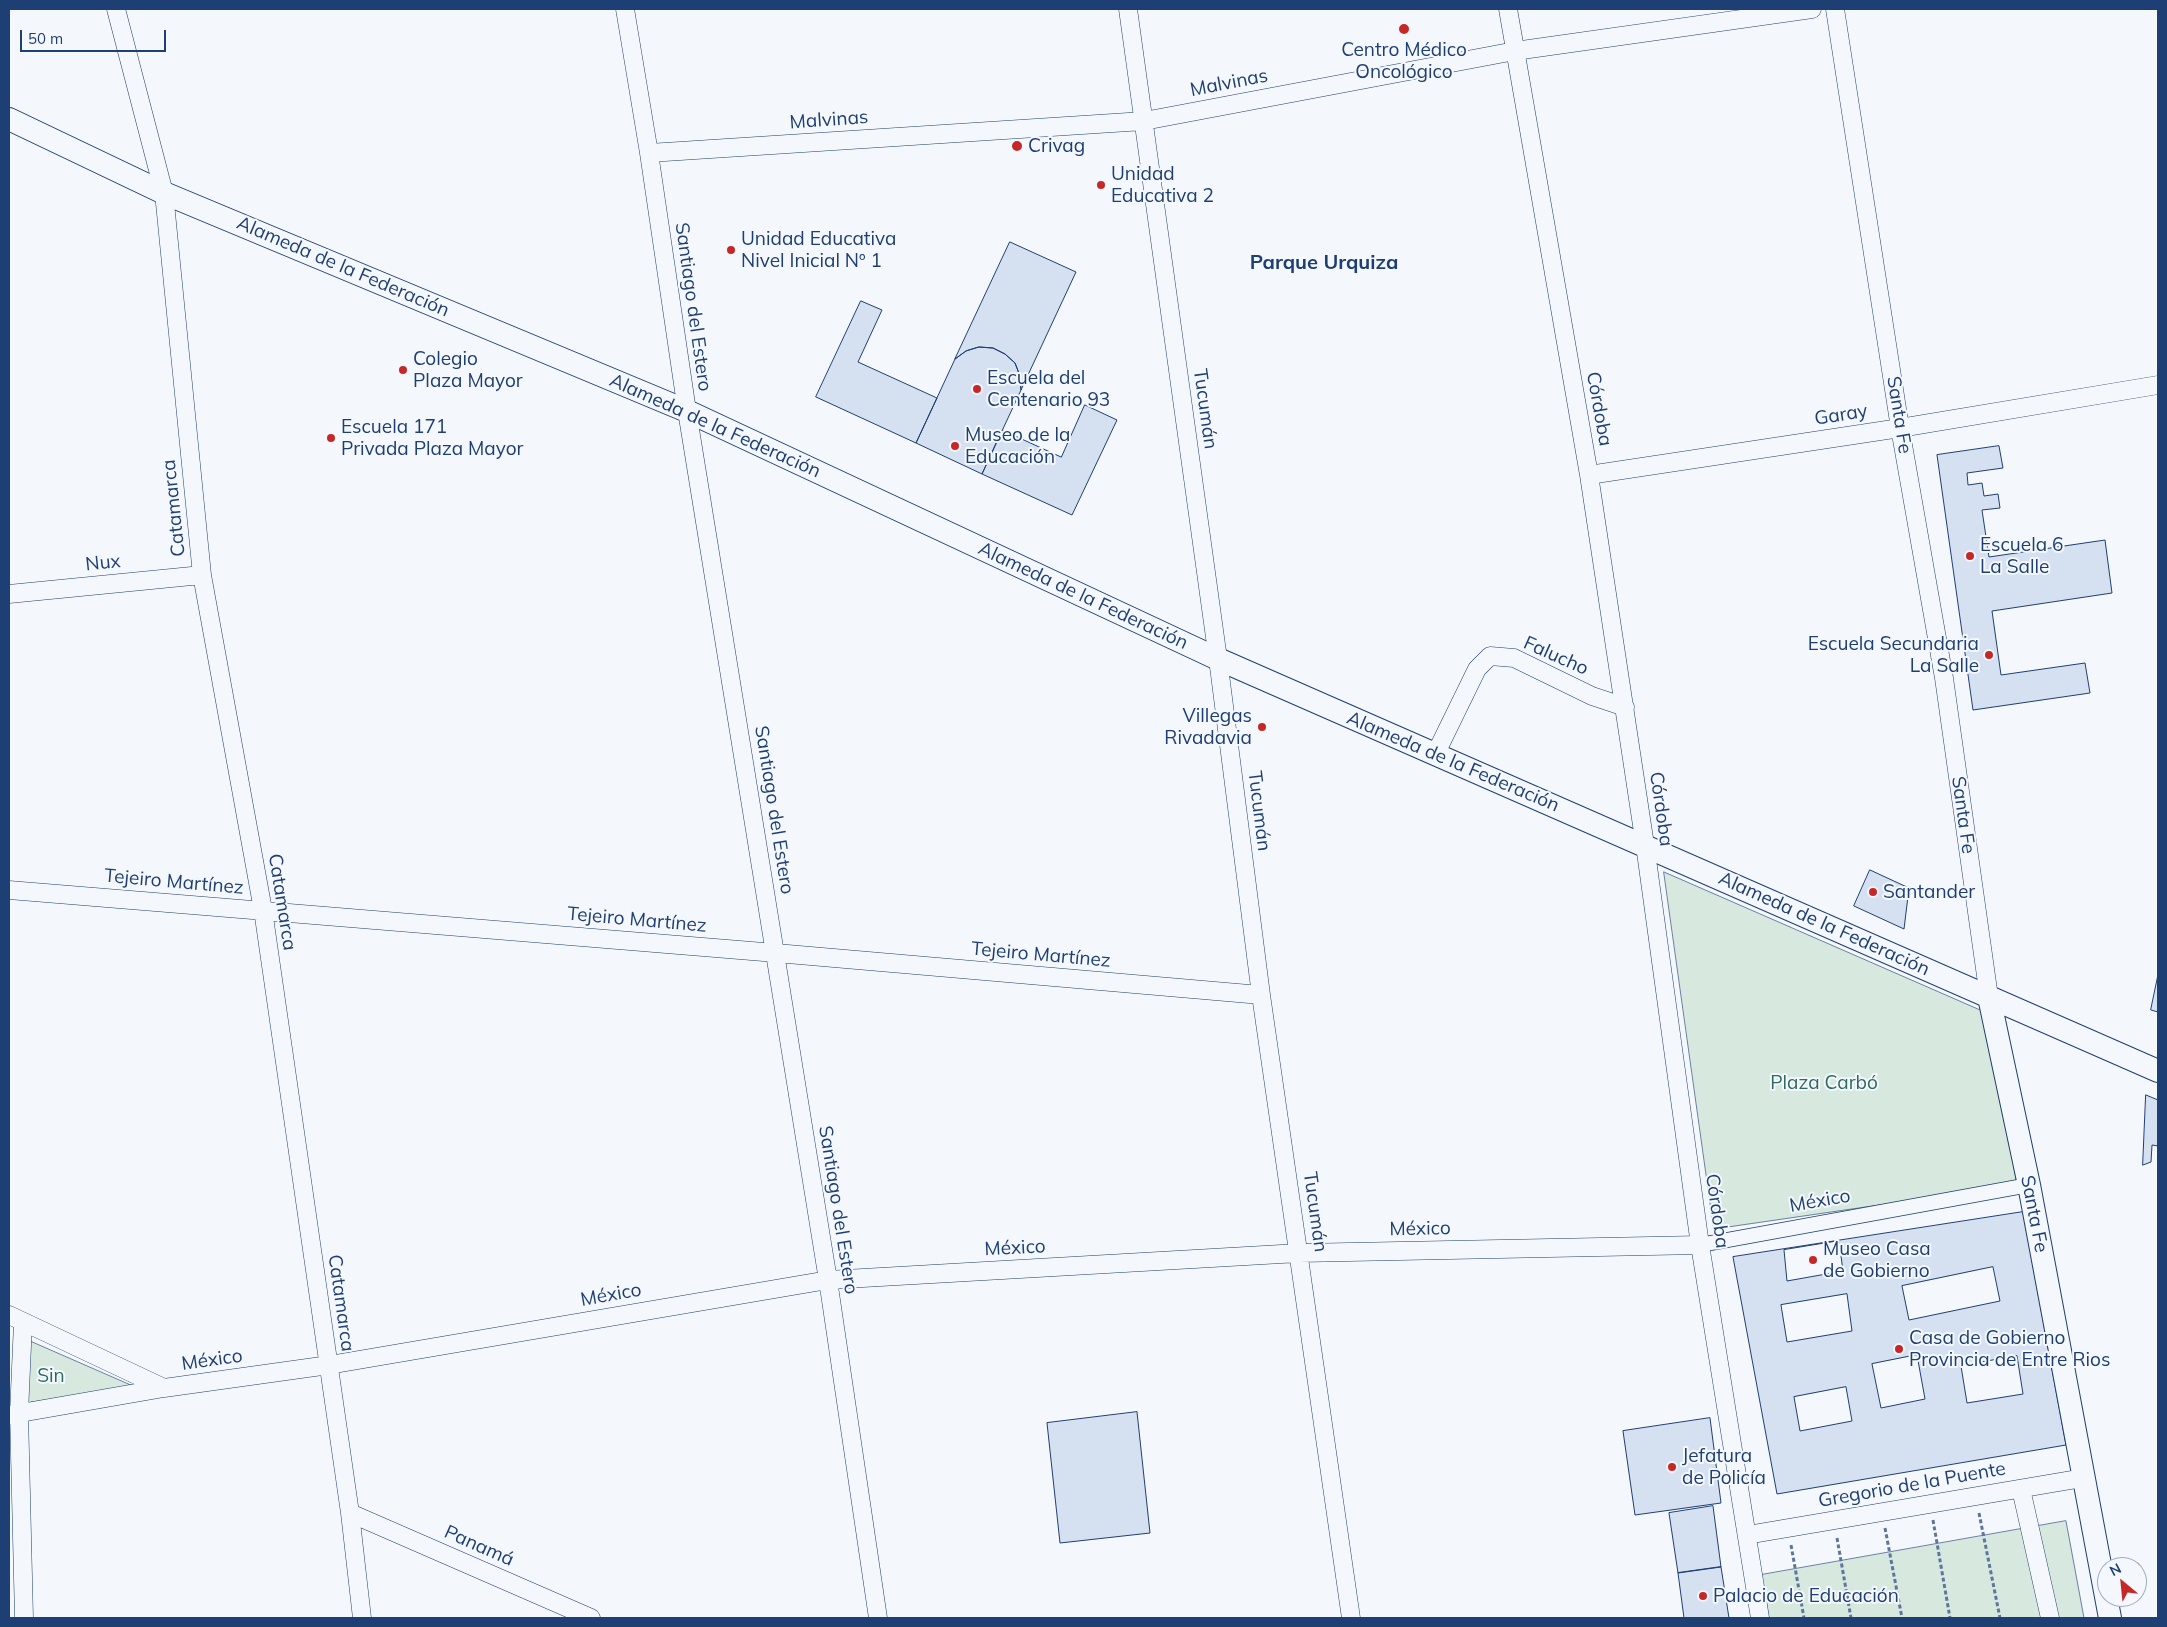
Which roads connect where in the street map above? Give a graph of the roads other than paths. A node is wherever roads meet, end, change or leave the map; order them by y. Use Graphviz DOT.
graph roads {
  1 [pos="116,9"];
  2 [pos="625,9"];
  3 [pos="1128,9"];
  4 [pos="1508,9"];
  5 [pos="1812,9"];
  6 [pos="1835,9"];
  7 [pos="1515,51"];
  8 [pos="9,119"];
  9 [pos="1144,121"];
  10 [pos="649,153"];
  11 [pos="164,193"];
  12 [pos="2158,385"];
  13 [pos="687,411"];
  14 [pos="1900,428"];
  15 [pos="1588,475"];
  16 [pos="202,575"];
  17 [pos="9,594"];
  18 [pos="1218,659"];
  19 [pos="1625,707"];
  20 [pos="1435,755"];
  21 [pos="1645,845"];
  22 [pos="9,890"];
  23 [pos="263,910"];
  24 [pos="776,953"];
  25 [pos="1262,995"];
  26 [pos="1989,997"];
  27 [pos="2158,1071"];
  28 [pos="2029,1184"];
  29 [pos="1700,1245"];
  30 [pos="1299,1253"];
  31 [pos="828,1280"];
  32 [pos="16,1319"];
  33 [pos="329,1365"];
  34 [pos="164,1388"];
  35 [pos="14,1414"];
  36 [pos="2083,1478"];
  37 [pos="2020,1489"];
  38 [pos="350,1513"];
  39 [pos="1747,1535"];
  40 [pos="24,1618"];
  41 [pos="362,1618"];
  42 [pos="591,1618"];
  43 [pos="878,1618"];
  44 [pos="1351,1618"];
  45 [pos="1760,1618"];
  46 [pos="2050,1618"];
  47 [pos="2110,1618"];
  1 -- 11 [label="street, Catamarca"];
  2 -- 10 [label="street, Santiago del Estero"];
  3 -- 9 [label="street, Tucumán"];
  4 -- 7 [label="street, Córdoba"];
  5 -- 7 [label="street, Malvinas"];
  6 -- 14 [label="street, Santa Fe"];
  7 -- 9 [label="street, Malvinas"];
  7 -- 15 [label="street, Córdoba"];
  8 -- 11 [label="street, Alameda de la Federación"];
  9 -- 10 [label="street, Malvinas"];
  9 -- 18 [label="street, Tucumán"];
  10 -- 13 [label="street, Santiago del Estero"];
  11 -- 13 [label="street, Alameda de la Federación"];
  11 -- 16 [label="street, Catamarca"];
  12 -- 14 [label="street, Garay"];
  13 -- 18 [label="street, Alameda de la Federación"];
  13 -- 24 [label="street, Santiago del Estero"];
  14 -- 15 [label="street, Garay"];
  14 -- 26 [label="street, Santa Fe"];
  15 -- 19 [label="street, Córdoba"];
  16 -- 17 [label="street, Nux"];
  16 -- 23 [label="street, Catamarca"];
  18 -- 20 [label="street, Alameda de la Federación"];
  18 -- 25 [label="street, Tucumán"];
  19 -- 20 [label="street, Falucho"];
  19 -- 21 [label="street, Córdoba"];
  20 -- 21 [label="street, Alameda de la Federación"];
  21 -- 26 [label="street, Alameda de la Federación"];
  21 -- 29 [label="street, Córdoba"];
  22 -- 23 [label="street, Tejeiro Martínez"];
  23 -- 24 [label="street, Tejeiro Martínez"];
  23 -- 33 [label="street, Catamarca"];
  24 -- 25 [label="street, Tejeiro Martínez"];
  24 -- 31 [label="street, Santiago del Estero"];
  25 -- 30 [label="street, Tucumán"];
  26 -- 27 [label="street, Alameda de la Federación"];
  26 -- 28 [label="street, Santa Fe"];
  28 -- 29 [label="street, México"];
  28 -- 36 [label="street, Santa Fe"];
  29 -- 30 [label="street, México"];
  29 -- 39 [label="street, Córdoba"];
  30 -- 31 [label="street, México"];
  30 -- 44 [label="street, Tucumán"];
  31 -- 33 [label="street, México"];
  31 -- 43 [label="street, Santiago del Estero"];
  32 -- 34 [label="street"];
  32 -- 35 [label="street"];
  33 -- 34 [label="street, México"];
  33 -- 38 [label="street, Catamarca"];
  34 -- 35 [label="street, México"];
  35 -- 40 [label="street"];
  36 -- 37 [label="street, Gregorio de la Puente"];
  36 -- 47 [label="street, Santa Fe"];
  37 -- 39 [label="street, Gregorio de la Puente"];
  37 -- 46 [label="street"];
  38 -- 41 [label="street, Catamarca"];
  38 -- 42 [label="street, Panamá"];
  39 -- 45 [label="street, Córdoba"];
}
